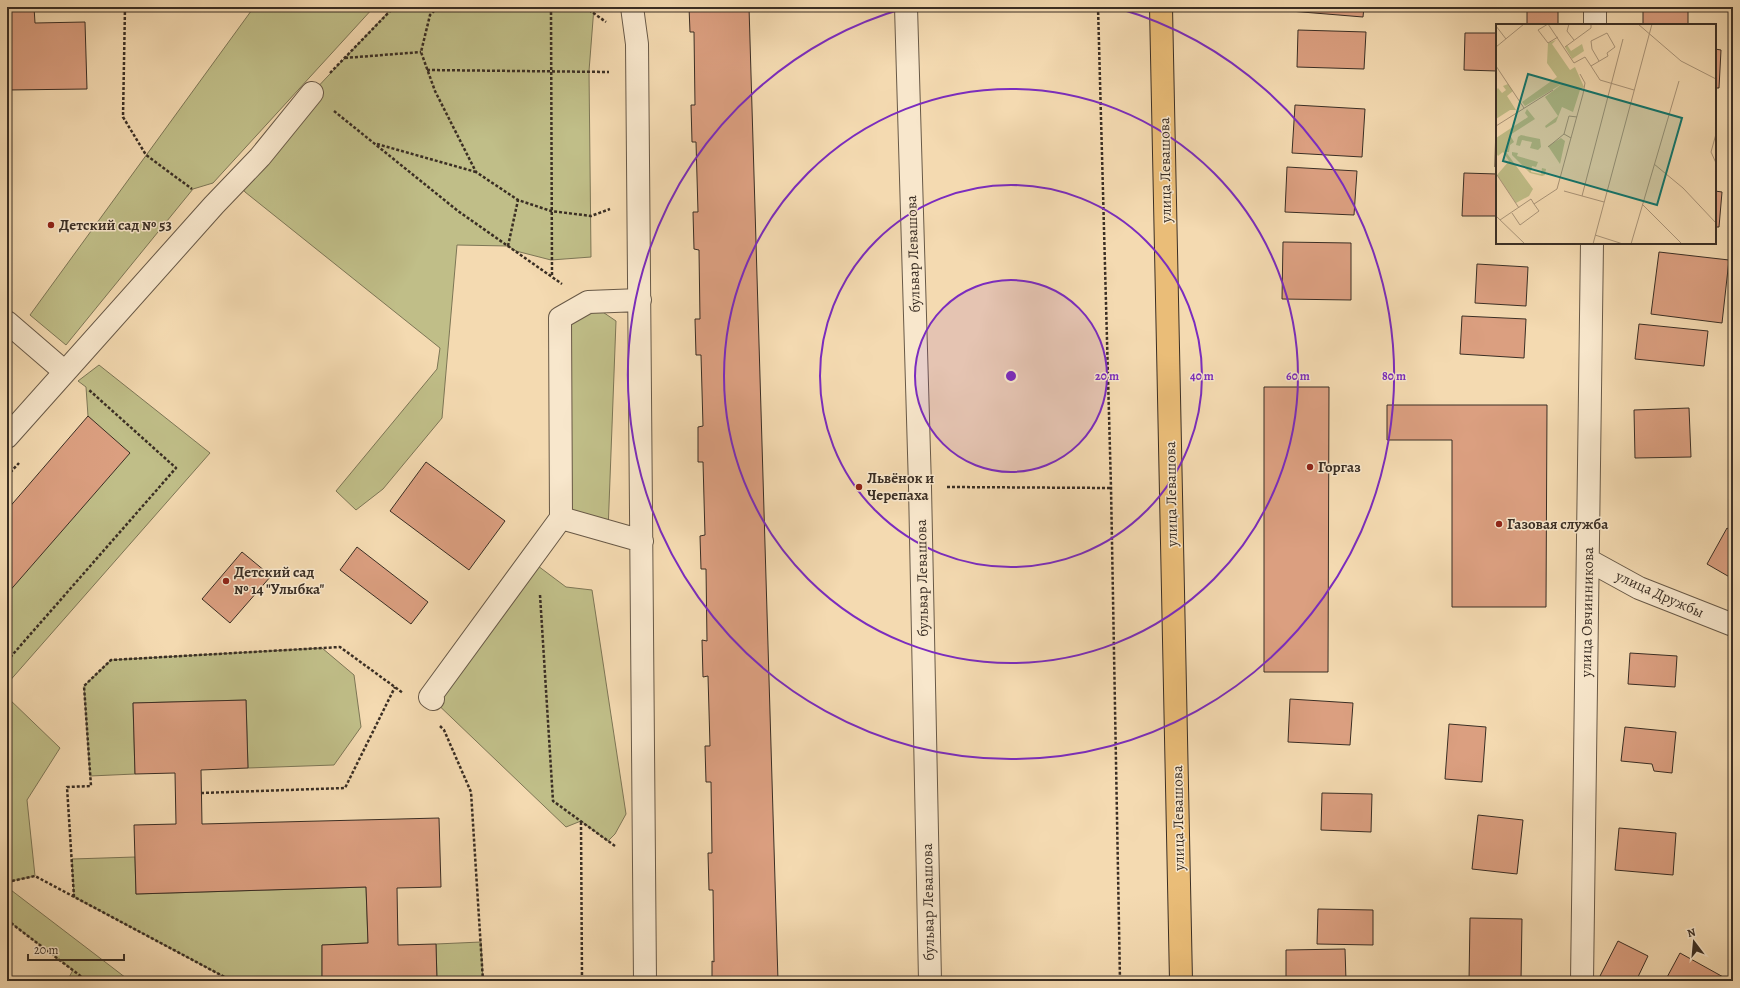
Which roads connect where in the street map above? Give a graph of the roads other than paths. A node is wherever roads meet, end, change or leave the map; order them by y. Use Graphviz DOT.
graph roads {
  1 [pos="632,7"];
  2 [pos="906,7"];
  3 [pos="1161,7"];
  4 [pos="1595,7"];
  5 [pos="1594,24"];
  6 [pos="312,93"];
  7 [pos="1592,244"];
  8 [pos="640,300"];
  9 [pos="7,322"];
  10 [pos="66,371"];
  11 [pos="7,437"];
  12 [pos="561,518"];
  13 [pos="642,541"];
  14 [pos="1588,560"];
  15 [pos="1733,625"];
  16 [pos="433,699"];
  17 [pos="645,981"];
  18 [pos="930,981"];
  19 [pos="1181,981"];
  20 [pos="1582,981"];
  1 -- 8 [label="street"];
  2 -- 18 [label="street, бульвар Левашова"];
  3 -- 19 [label="main road, улица Левашова"];
  4 -- 5 [label="street"];
  6 -- 10 [label="street"];
  7 -- 14 [label="street, улица Овчинникова"];
  8 -- 12 [label="street"];
  8 -- 13 [label="street"];
  9 -- 10 [label="street"];
  10 -- 11 [label="street"];
  12 -- 13 [label="street"];
  12 -- 16 [label="street"];
  13 -- 17 [label="street"];
  14 -- 15 [label="street, улица Дружбы"];
  14 -- 20 [label="street, улица Овчинникова"];
}
